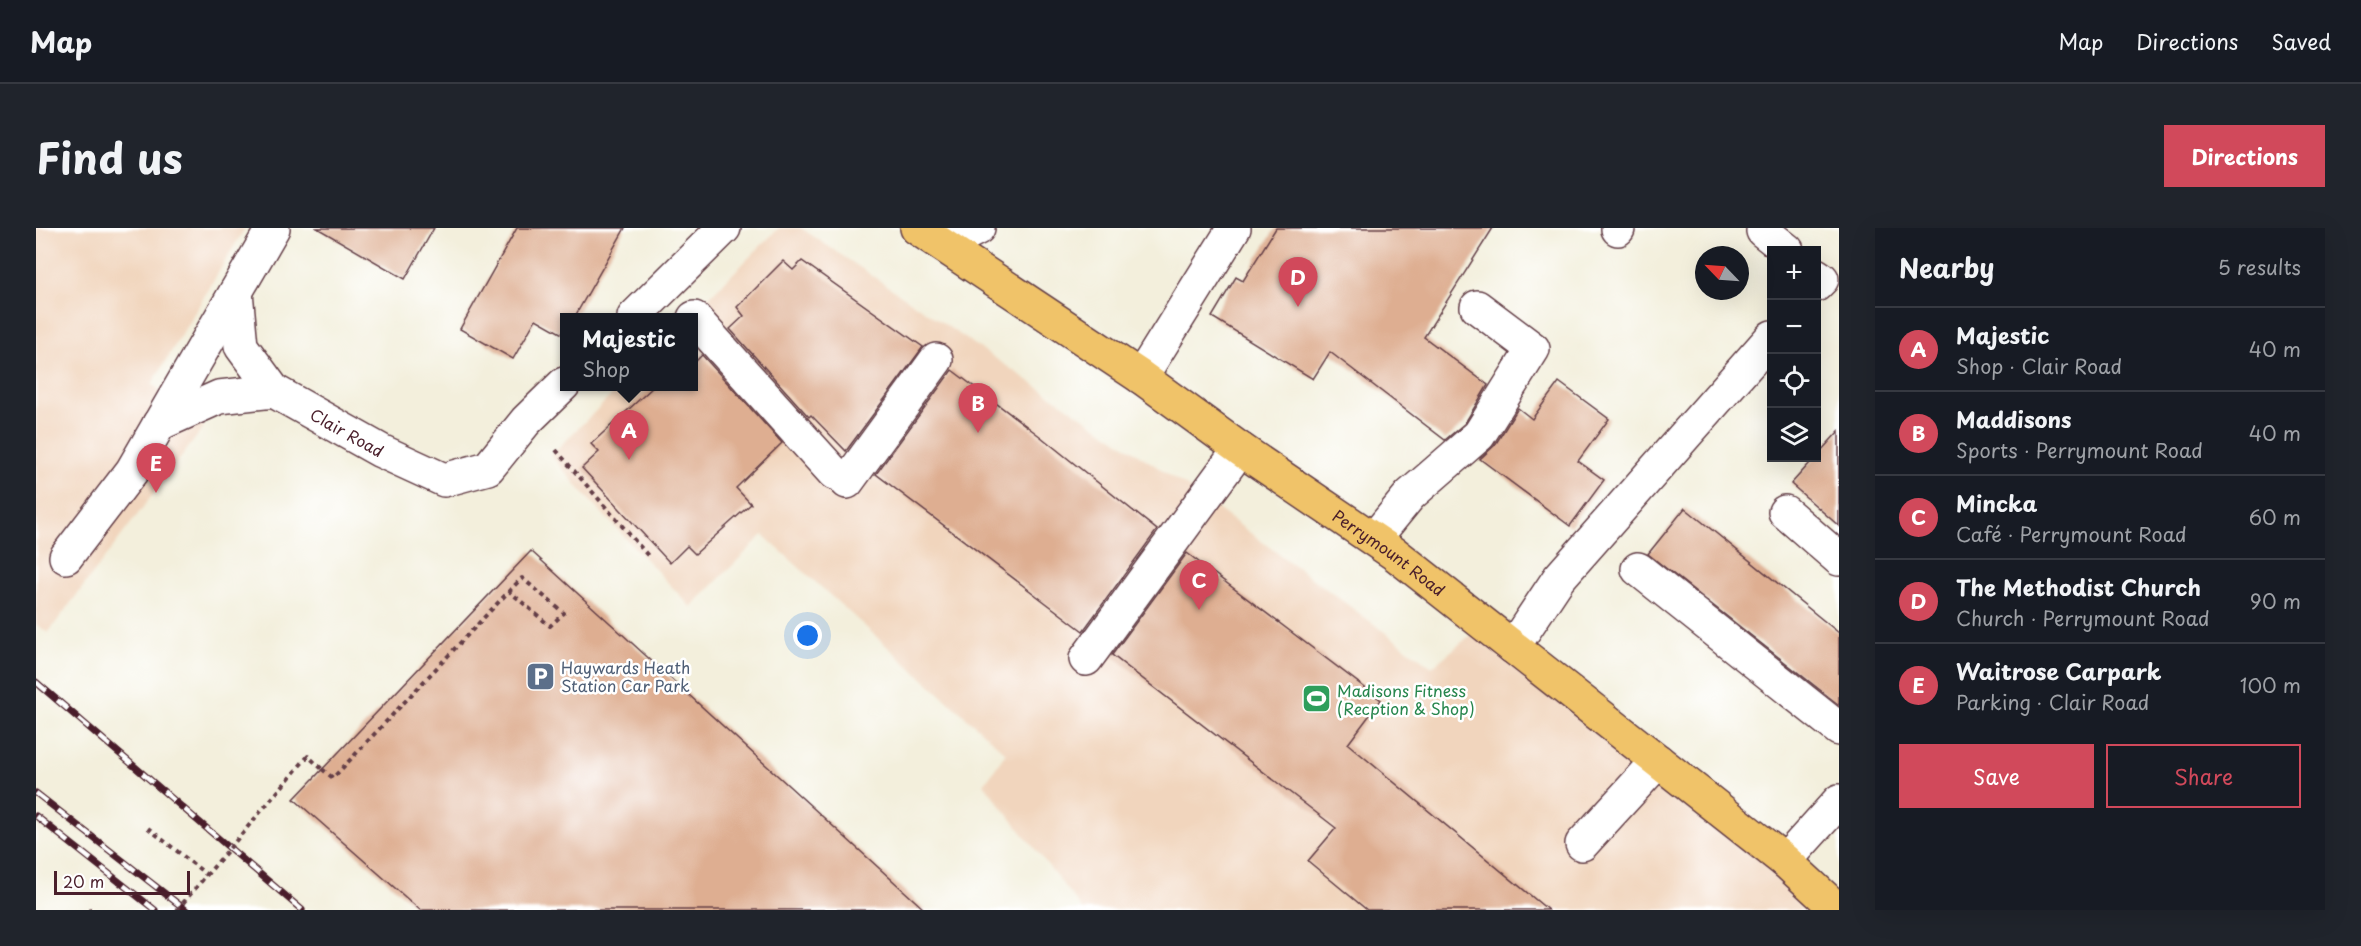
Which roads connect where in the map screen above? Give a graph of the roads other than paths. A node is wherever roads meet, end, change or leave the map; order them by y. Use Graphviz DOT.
graph roads {
  1 [pos="273,228"];
  2 [pos="724,228"];
  3 [pos="978,228"];
  4 [pos="1234,228"];
  5 [pos="930,236"];
  6 [pos="665,287"];
  7 [pos="236,292"];
  8 [pos="1477,308"];
  9 [pos="638,313"];
  10 [pos="688,313"];
  11 [pos="698,323"];
  12 [pos="1767,343"];
  13 [pos="936,360"];
  14 [pos="1141,377"];
  15 [pos="560,388"];
  16 [pos="274,391"];
  17 [pos="159,424"];
  18 [pos="1240,449"];
  19 [pos="1785,512"];
  20 [pos="1374,539"];
  21 [pos="66,556"];
  22 [pos="1839,559"];
  23 [pos="1638,569"];
  24 [pos="1513,646"];
  25 [pos="1086,659"];
  26 [pos="1839,729"];
  27 [pos="1658,761"];
  28 [pos="1839,801"];
  29 [pos="1582,844"];
  30 [pos="1785,861"];
  31 [pos="1838,910"];
  1 -- 7 [label="street"];
  2 -- 6 [label="street"];
  3 -- 5 [label="street"];
  4 -- 14 [label="street"];
  5 -- 14 [label="main road, Perrymount Road"];
  6 -- 9 [label="street"];
  6 -- 10 [label="street"];
  7 -- 16 [label="street, Clair Road"];
  7 -- 17 [label="street"];
  8 -- 20 [label="street"];
  11 -- 13 [label="street"];
  12 -- 24 [label="street"];
  14 -- 18 [label="main road, Perrymount Road"];
  15 -- 16 [label="street, Clair Road"];
  16 -- 17 [label="street"];
  17 -- 21 [label="street"];
  18 -- 20 [label="main road, Perrymount Road"];
  18 -- 25 [label="street"];
  19 -- 22 [label="street"];
  20 -- 24 [label="main road, Perrymount Road"];
  23 -- 26 [label="street"];
  24 -- 27 [label="main road, Perrymount Road"];
  27 -- 29 [label="street"];
  27 -- 30 [label="main road, Perrymount Road"];
  28 -- 30 [label="street"];
  30 -- 31 [label="main road, Perrymount Road"];
}
